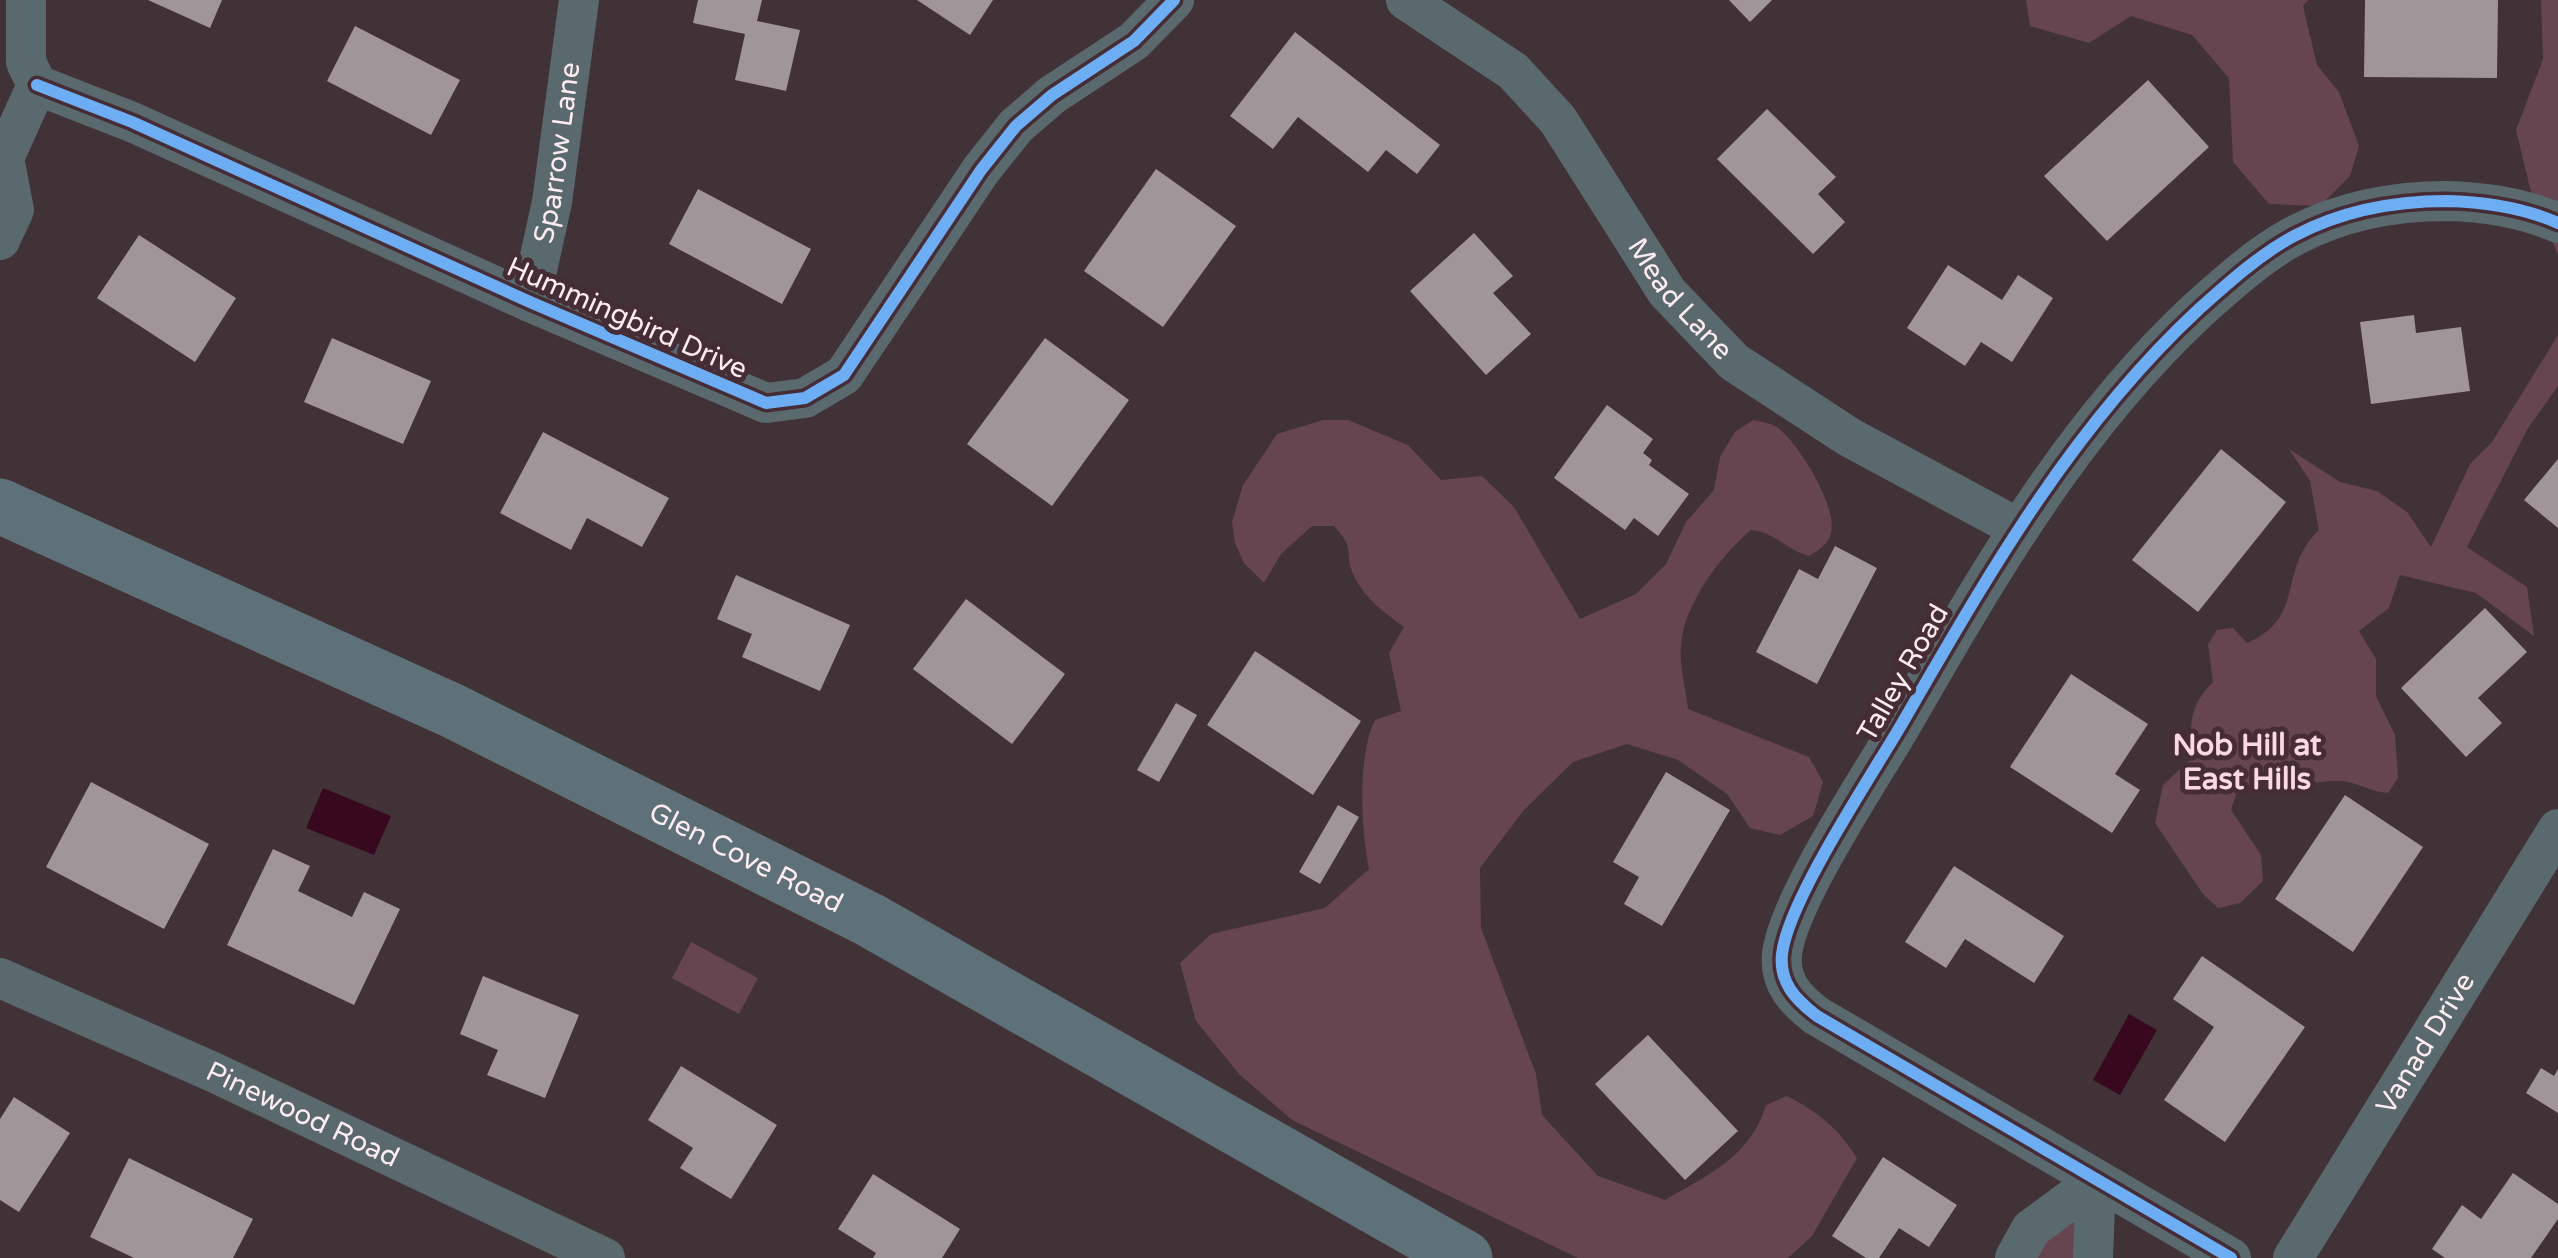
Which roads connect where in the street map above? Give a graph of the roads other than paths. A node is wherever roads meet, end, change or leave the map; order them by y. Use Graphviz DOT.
graph roads {
  1 [pos="26,0"];
  2 [pos="579,0"];
  3 [pos="1174,0"];
  4 [pos="1406,0"];
  5 [pos="37,85"];
  6 [pos="2,160"];
  7 [pos="2558,223"];
  8 [pos="0,240"];
  9 [pos="530,302"];
  10 [pos="0,506"];
  11 [pos="2016,527"];
  12 [pos="2558,829"];
  13 [pos="0,978"];
  14 [pos="2096,1181"];
  15 [pos="605,1258"];
  16 [pos="1465,1258"];
  17 [pos="2015,1258"];
  18 [pos="2093,1258"];
  19 [pos="2231,1258"];
  20 [pos="2293,1258"];
  1 -- 5 [label="street"];
  2 -- 9 [label="street, Sparrow Lane"];
  3 -- 9 [label="street, Hummingbird Drive"];
  4 -- 11 [label="street, Mead Lane"];
  5 -- 6 [label="street"];
  5 -- 9 [label="street, Hummingbird Drive"];
  6 -- 8 [label="street"];
  7 -- 11 [label="street, Talley Road"];
  10 -- 16 [label="main road, Glen Cove Road"];
  11 -- 14 [label="street, Talley Road"];
  12 -- 20 [label="street, Vanad Drive"];
  13 -- 15 [label="street, Pinewood Road"];
  14 -- 17 [label="street"];
  14 -- 18 [label="street"];
  14 -- 19 [label="street, Talley Road"];
}
